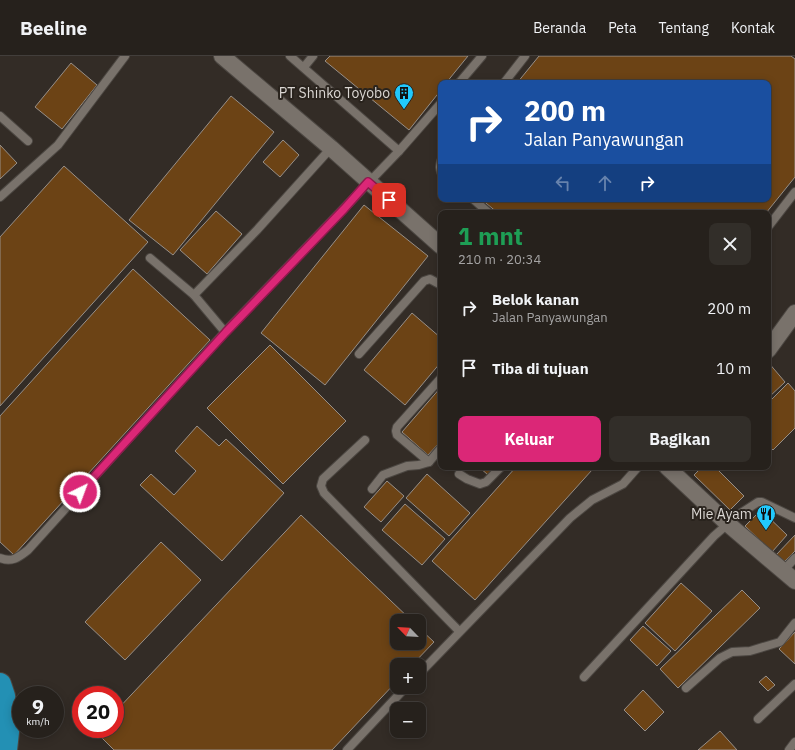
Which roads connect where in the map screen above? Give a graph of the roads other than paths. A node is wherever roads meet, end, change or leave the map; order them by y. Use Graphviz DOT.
graph roads {
  1 [pos="125,56"];
  2 [pos="222,56"];
  3 [pos="290,56"];
  4 [pos="313,56"];
  5 [pos="482,56"];
  6 [pos="525,56"];
  7 [pos="304,67"];
  8 [pos="462,80"];
  9 [pos="506,80"];
  10 [pos="438,106"];
  11 [pos="0,116"];
  12 [pos="28,141"];
  13 [pos="331,148"];
  14 [pos="399,151"];
  15 [pos="368,182"];
  16 [pos="795,192"];
  17 [pos="0,197"];
  18 [pos="476,202"];
  19 [pos="486,210"];
  20 [pos="771,223"];
  21 [pos="438,243"];
  22 [pos="150,258"];
  23 [pos="438,283"];
  24 [pos="194,295"];
  25 [pos="795,314"];
  26 [pos="226,332"];
  27 [pos="771,346"];
  28 [pos="359,354"];
  29 [pos="438,381"];
  30 [pos="365,440"];
  31 [pos="438,452"];
  32 [pos="429,462"];
  33 [pos="498,470"];
  34 [pos="635,470"];
  35 [pos="670,470"];
  36 [pos="459,474"];
  37 [pos="372,489"];
  38 [pos="795,518"];
  39 [pos="728,524"];
  40 [pos="0,558"];
  41 [pos="795,558"];
  42 [pos="789,576"];
  43 [pos="795,624"];
  44 [pos="460,631"];
  45 [pos="426,667"];
  46 [pos="584,677"];
  47 [pos="0,684"];
  48 [pos="795,684"];
  49 [pos="686,688"];
  50 [pos="399,694"];
  51 [pos="758,719"];
  52 [pos="795,742"];
  53 [pos="6,750"];
  54 [pos="347,750"];
  55 [pos="789,750"];
  1 -- 17 [label="lane"];
  2 -- 13 [label="street"];
  3 -- 7 [label="lane"];
  4 -- 7 [label="lane"];
  5 -- 8 [label="lane"];
  6 -- 9 [label="lane"];
  7 -- 14 [label="lane"];
  10 -- 14 [label="lane"];
  11 -- 12 [label="lane"];
  13 -- 15 [label="street"];
  13 -- 24 [label="lane"];
  14 -- 15 [label="lane"];
  15 -- 21 [label="street"];
  15 -- 26 [label="lane"];
  16 -- 20 [label="lane"];
  18 -- 19 [label="lane"];
  22 -- 24 [label="lane"];
  23 -- 28 [label="lane"];
  24 -- 26 [label="lane"];
  25 -- 27 [label="street"];
  26 -- 40 [label="lane"];
  29 -- 32 [label="lane"];
  30 -- 44 [label="lane"];
  31 -- 32 [label="lane"];
  32 -- 37 [label="lane"];
  33 -- 36 [label="lane"];
  34 -- 44 [label="lane"];
  35 -- 39 [label="street"];
  38 -- 39 [label="lane"];
  39 -- 42 [label="street"];
  39 -- 46 [label="lane"];
  41 -- 42 [label="lane"];
  43 -- 49 [label="lane"];
  44 -- 45 [label="lane"];
  47 -- 53 [label="highway"];
  48 -- 51 [label="lane"];
  50 -- 54 [label="lane"];
  52 -- 55 [label="lane"];
}
